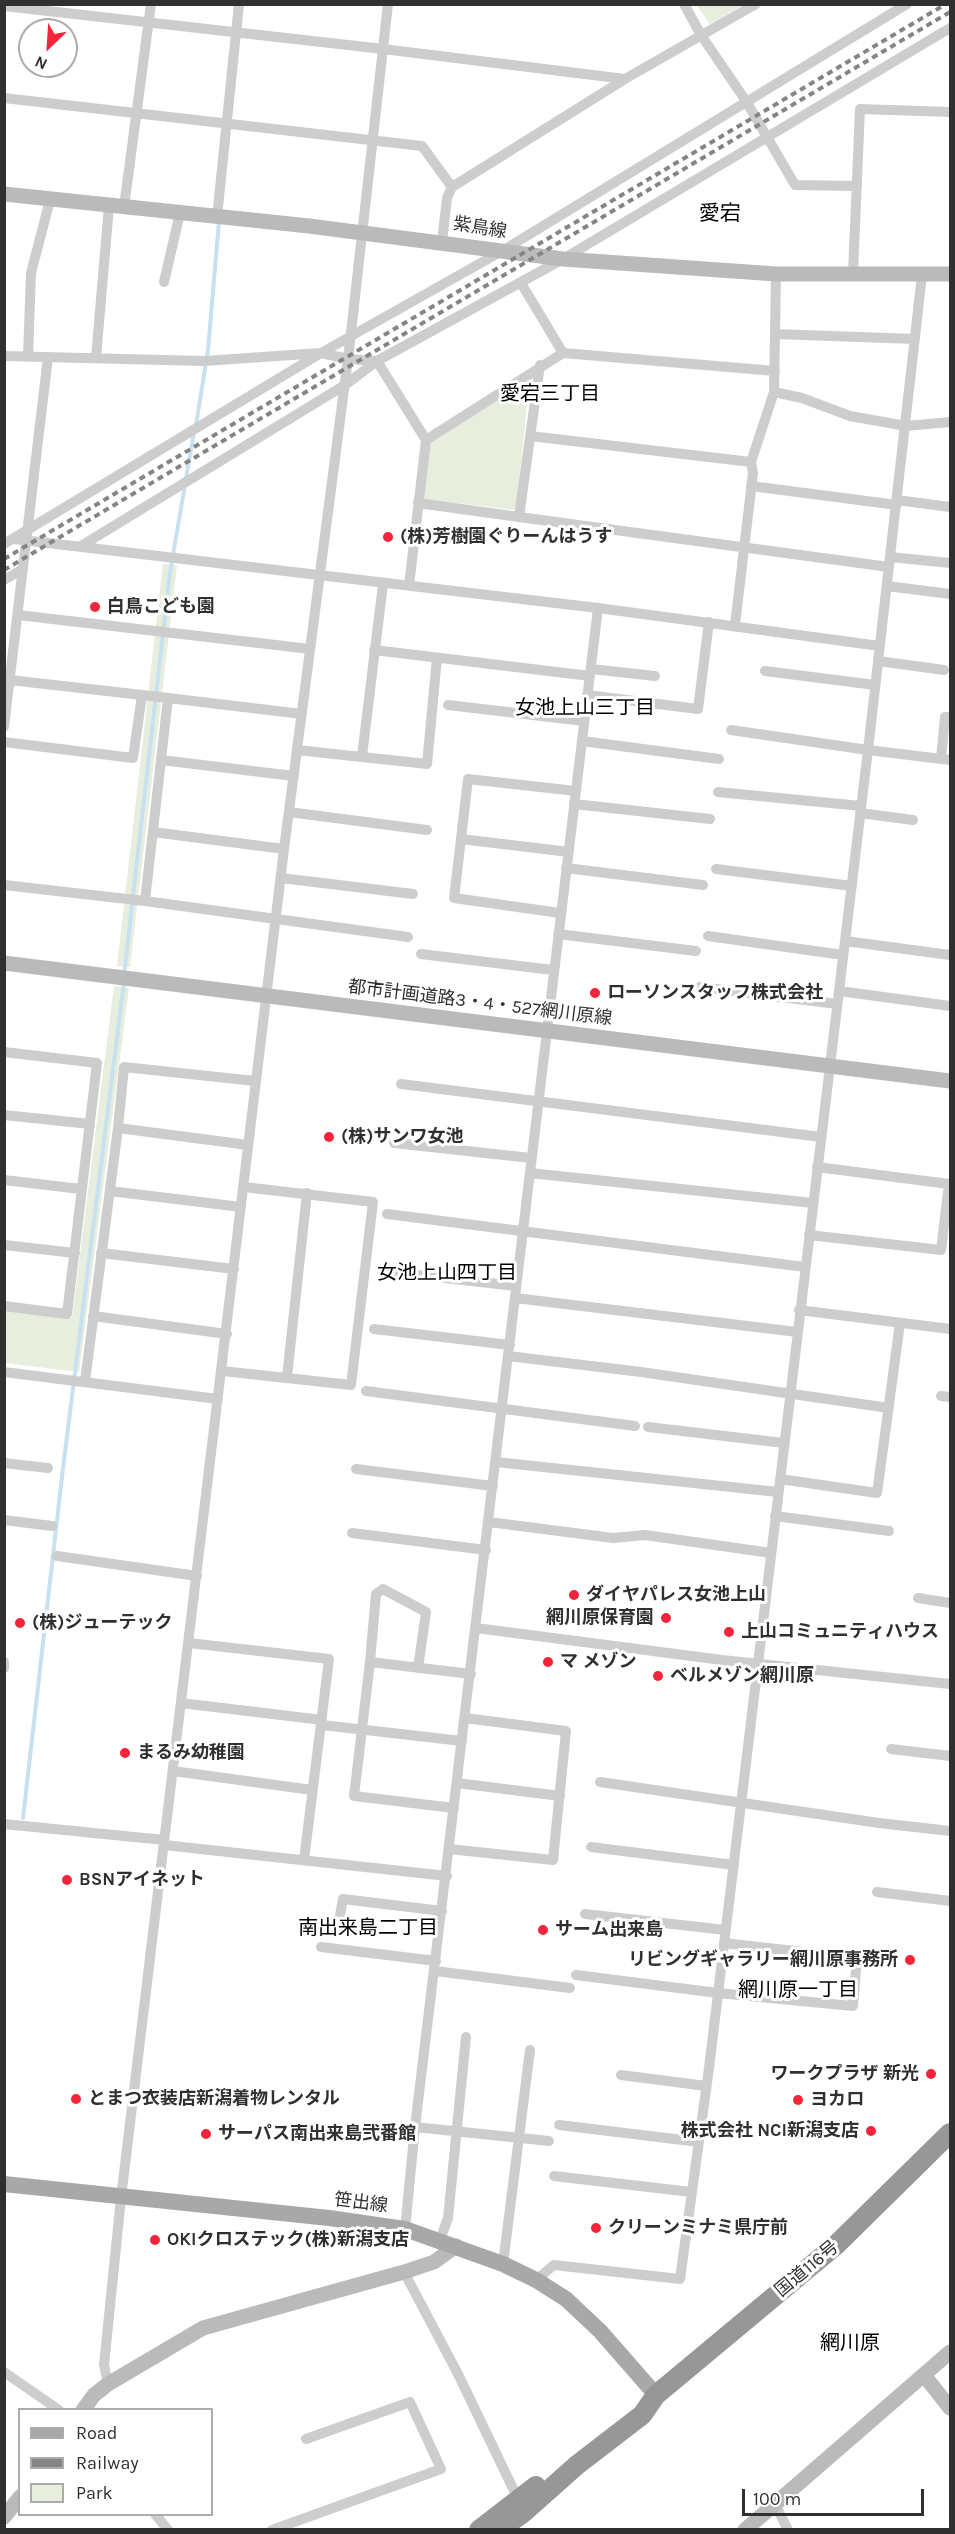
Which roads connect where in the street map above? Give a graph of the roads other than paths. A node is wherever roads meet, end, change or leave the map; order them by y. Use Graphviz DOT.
graph roads {
  1 [pos="151,4"];
  2 [pos="239,4"];
  3 [pos="388,4"];
  4 [pos="684,4"];
  5 [pos="756,4"];
  6 [pos="907,4"];
  7 [pos="4,6"];
  8 [pos="149,24"];
  9 [pos="951,28"];
  10 [pos="236,33"];
  11 [pos="701,35"];
  12 [pos="383,49"];
  13 [pos="625,79"];
  14 [pos="4,98"];
  15 [pos="746,101"];
  16 [pos="137,112"];
  17 [pos="951,112"];
  18 [pos="226,125"];
  19 [pos="766,138"];
  20 [pos="373,140"];
  21 [pos="857,186"];
  22 [pos="452,187"];
  23 [pos="4,194"];
  24 [pos="50,200"];
  25 [pos="117,206"];
  26 [pos="180,213"];
  27 [pos="217,217"];
  28 [pos="362,232"];
  29 [pos="442,242"];
  30 [pos="502,251"];
  31 [pos="563,260"];
  32 [pos="853,273"];
  33 [pos="776,274"];
  34 [pos="951,274"];
  35 [pos="922,275"];
  36 [pos="164,282"];
  37 [pos="521,283"];
  38 [pos="775,334"];
  39 [pos="351,336"];
  40 [pos="915,339"];
  41 [pos="321,353"];
  42 [pos="563,353"];
  43 [pos="4,356"];
  44 [pos="28,356"];
  45 [pos="48,357"];
  46 [pos="96,358"];
  47 [pos="348,359"];
  48 [pos="377,361"];
  49 [pos="540,365"];
  50 [pos="775,371"];
  51 [pos="345,385"];
  52 [pos="774,392"];
  53 [pos="951,422"];
  54 [pos="906,426"];
  55 [pos="530,436"];
  56 [pos="426,440"];
  57 [pos="751,462"];
  58 [pos="751,486"];
  59 [pos="897,502"];
  60 [pos="418,503"];
  61 [pos="951,507"];
  62 [pos="519,517"];
  63 [pos="27,535"];
  64 [pos="7,540"];
  65 [pos="81,546"];
  66 [pos="744,547"];
  67 [pos="890,562"];
  68 [pos="951,563"];
  69 [pos="23,569"];
  70 [pos="320,574"];
  71 [pos="4,580"];
  72 [pos="383,584"];
  73 [pos="409,586"];
  74 [pos="887,586"];
  75 [pos="951,594"];
  76 [pos="598,608"];
  77 [pos="18,615"];
  78 [pos="710,622"];
  79 [pos="735,625"];
  80 [pos="880,646"];
  81 [pos="310,650"];
  82 [pos="374,650"];
  83 [pos="437,658"];
  84 [pos="878,661"];
  85 [pos="944,670"];
  86 [pos="765,671"];
  87 [pos="591,673"];
  88 [pos="655,676"];
  89 [pos="10,680"];
  90 [pos="875,685"];
  91 [pos="142,695"];
  92 [pos="587,695"];
  93 [pos="168,698"];
  94 [pos="448,705"];
  95 [pos="302,714"];
  96 [pos="951,717"];
  97 [pos="584,722"];
  98 [pos="4,727"];
  99 [pos="731,730"];
  100 [pos="582,741"];
  101 [pos="4,742"];
  102 [pos="297,750"];
  103 [pos="868,750"];
  104 [pos="362,756"];
  105 [pos="719,759"];
  106 [pos="946,759"];
  107 [pos="161,760"];
  108 [pos="294,777"];
  109 [pos="576,791"];
  110 [pos="718,792"];
  111 [pos="574,804"];
  112 [pos="860,810"];
  113 [pos="289,812"];
  114 [pos="710,819"];
  115 [pos="913,820"];
  116 [pos="428,830"];
  117 [pos="153,832"];
  118 [pos="461,839"];
  119 [pos="284,849"];
  120 [pos="568,852"];
  121 [pos="566,868"];
  122 [pos="717,869"];
  123 [pos="281,878"];
  124 [pos="4,885"];
  125 [pos="703,885"];
  126 [pos="852,886"];
  127 [pos="413,894"];
  128 [pos="144,901"];
  129 [pos="560,913"];
  130 [pos="276,919"];
  131 [pos="558,934"];
  132 [pos="708,936"];
  133 [pos="408,937"];
  134 [pos="845,941"];
  135 [pos="696,951"];
  136 [pos="421,954"];
  137 [pos="843,955"];
  138 [pos="951,955"];
  139 [pos="4,963"];
  140 [pos="554,970"];
  141 [pos="700,987"];
  142 [pos="839,991"];
  143 [pos="266,996"];
  144 [pos="837,1004"];
  145 [pos="951,1006"];
  146 [pos="546,1031"];
  147 [pos="4,1052"];
  148 [pos="830,1066"];
  149 [pos="255,1081"];
  150 [pos="951,1081"];
  151 [pos="401,1084"];
  152 [pos="538,1103"];
  153 [pos="4,1115"];
  154 [pos="90,1124"];
  155 [pos="118,1128"];
  156 [pos="821,1137"];
  157 [pos="394,1143"];
  158 [pos="248,1145"];
  159 [pos="531,1158"];
  160 [pos="817,1167"];
  161 [pos="530,1173"];
  162 [pos="4,1180"];
  163 [pos="244,1187"];
  164 [pos="81,1189"];
  165 [pos="110,1191"];
  166 [pos="307,1193"];
  167 [pos="813,1203"];
  168 [pos="241,1207"];
  169 [pos="387,1214"];
  170 [pos="523,1232"];
  171 [pos="809,1235"];
  172 [pos="4,1245"];
  173 [pos="101,1252"];
  174 [pos="75,1253"];
  175 [pos="805,1267"];
  176 [pos="234,1269"];
  177 [pos="382,1271"];
  178 [pos="516,1292"];
  179 [pos="4,1306"];
  180 [pos="799,1310"];
  181 [pos="93,1316"];
  182 [pos="900,1323"];
  183 [pos="374,1329"];
  184 [pos="951,1329"];
  185 [pos="797,1332"];
  186 [pos="227,1334"];
  187 [pos="509,1350"];
  188 [pos="4,1371"];
  189 [pos="222,1371"];
  190 [pos="287,1377"];
  191 [pos="82,1381"];
  192 [pos="366,1391"];
  193 [pos="789,1394"];
  194 [pos="218,1399"];
  195 [pos="502,1407"];
  196 [pos="889,1408"];
  197 [pos="635,1426"];
  198 [pos="648,1428"];
  199 [pos="784,1443"];
  200 [pos="496,1462"];
  201 [pos="4,1463"];
  202 [pos="48,1468"];
  203 [pos="356,1469"];
  204 [pos="780,1479"];
  205 [pos="493,1485"];
  206 [pos="778,1492"];
  207 [pos="775,1516"];
  208 [pos="4,1520"];
  209 [pos="489,1522"];
  210 [pos="52,1526"];
  211 [pos="889,1531"];
  212 [pos="352,1533"];
  213 [pos="486,1550"];
  214 [pos="771,1553"];
  215 [pos="57,1556"];
  216 [pos="197,1575"];
  217 [pos="918,1598"];
  218 [pos="951,1603"];
  219 [pos="476,1628"];
  220 [pos="189,1642"];
  221 [pos="4,1662"];
  222 [pos="370,1662"];
  223 [pos="758,1664"];
  224 [pos="4,1668"];
  225 [pos="418,1668"];
  226 [pos="471,1674"];
  227 [pos="951,1684"];
  228 [pos="181,1703"];
  229 [pos="465,1718"];
  230 [pos="322,1722"];
  231 [pos="362,1728"];
  232 [pos="462,1741"];
  233 [pos="891,1749"];
  234 [pos="951,1756"];
  235 [pos="173,1771"];
  236 [pos="457,1782"];
  237 [pos="600,1782"];
  238 [pos="312,1790"];
  239 [pos="560,1796"];
  240 [pos="741,1803"];
  241 [pos="454,1808"];
  242 [pos="4,1824"];
  243 [pos="951,1831"];
  244 [pos="164,1842"];
  245 [pos="591,1847"];
  246 [pos="449,1849"];
  247 [pos="304,1860"];
  248 [pos="734,1865"];
  249 [pos="447,1876"];
  250 [pos="877,1892"];
  251 [pos="951,1901"];
  252 [pos="442,1911"];
  253 [pos="585,1914"];
  254 [pos="339,1921"];
  255 [pos="725,1930"];
  256 [pos="724,1942"];
  257 [pos="321,1947"];
  258 [pos="435,1966"];
  259 [pos="576,1975"];
  260 [pos="570,1988"];
  261 [pos="718,1993"];
  262 [pos="466,2037"];
  263 [pos="530,2050"];
  264 [pos="621,2075"];
  265 [pos="706,2086"];
  266 [pos="559,2125"];
  267 [pos="415,2127"];
  268 [pos="456,2130"];
  269 [pos="951,2133"];
  270 [pos="518,2138"];
  271 [pos="549,2140"];
  272 [pos="699,2142"];
  273 [pos="554,2176"];
  274 [pos="4,2184"];
  275 [pos="692,2192"];
  276 [pos="121,2198"];
  277 [pos="405,2229"];
  278 [pos="440,2240"];
  279 [pos="456,2246"];
  280 [pos="503,2264"];
  281 [pos="404,2272"];
  282 [pos="536,2280"];
  283 [pos="951,2352"];
  284 [pos="4,2372"];
  285 [pos="924,2375"];
  286 [pos="108,2384"];
  287 [pos="656,2395"];
  288 [pos="58,2408"];
  289 [pos="84,2408"];
  290 [pos="951,2408"];
  291 [pos="306,2439"];
  292 [pos="518,2499"];
  293 [pos="18,2500"];
  294 [pos="775,2504"];
  295 [pos="158,2516"];
  296 [pos="4,2517"];
  297 [pos="168,2529"];
  298 [pos="272,2529"];
  299 [pos="478,2529"];
  300 [pos="499,2529"];
  301 [pos="745,2529"];
  302 [pos="788,2529"];
  1 -- 8 [label="street"];
  2 -- 10 [label="street"];
  3 -- 12 [label="street"];
  4 -- 11 [label="street"];
  5 -- 11 [label="street"];
  6 -- 15 [label="street"];
  7 -- 8 [label="street"];
  8 -- 10 [label="street"];
  8 -- 16 [label="street"];
  9 -- 19 [label="street"];
  10 -- 12 [label="street"];
  10 -- 18 [label="street"];
  11 -- 13 [label="street"];
  11 -- 15 [label="street"];
  12 -- 13 [label="street"];
  12 -- 20 [label="street"];
  13 -- 22 [label="street"];
  14 -- 16 [label="street"];
  15 -- 19 [label="street"];
  15 -- 30 [label="street"];
  16 -- 18 [label="street"];
  16 -- 25 [label="street"];
  17 -- 21 [label="street"];
  18 -- 20 [label="street"];
  18 -- 27 [label="street"];
  19 -- 21 [label="street"];
  19 -- 31 [label="street"];
  20 -- 22 [label="street"];
  20 -- 28 [label="street"];
  21 -- 32 [label="street"];
  22 -- 29 [label="street"];
  23 -- 24 [label="street, 紫鳥線"];
  24 -- 25 [label="street, 紫鳥線"];
  24 -- 44 [label="street"];
  25 -- 26 [label="street, 紫鳥線"];
  25 -- 46 [label="street"];
  26 -- 27 [label="street, 紫鳥線"];
  26 -- 36 [label="street"];
  27 -- 28 [label="street, 紫鳥線"];
  28 -- 29 [label="street, 紫鳥線"];
  28 -- 39 [label="street"];
  29 -- 30 [label="street, 紫鳥線"];
  30 -- 31 [label="street, 紫鳥線"];
  30 -- 39 [label="street"];
  31 -- 33 [label="street, 紫鳥線"];
  31 -- 37 [label="street"];
  32 -- 33 [label="street, 紫鳥線"];
  32 -- 35 [label="street, 紫鳥線"];
  33 -- 38 [label="street"];
  34 -- 35 [label="street, 紫鳥線"];
  35 -- 40 [label="street"];
  37 -- 42 [label="street"];
  37 -- 48 [label="street"];
  38 -- 40 [label="street"];
  38 -- 50 [label="street"];
  39 -- 41 [label="street"];
  39 -- 47 [label="street"];
  40 -- 54 [label="street"];
  41 -- 46 [label="street"];
  41 -- 47 [label="street"];
  41 -- 63 [label="street"];
  42 -- 49 [label="street"];
  42 -- 50 [label="street"];
  43 -- 44 [label="street"];
  44 -- 45 [label="street"];
  45 -- 46 [label="street"];
  45 -- 63 [label="street"];
  47 -- 48 [label="street"];
  47 -- 51 [label="street"];
  48 -- 51 [label="street"];
  48 -- 56 [label="street"];
  49 -- 55 [label="street"];
  49 -- 56 [label="street"];
  50 -- 52 [label="street"];
  51 -- 65 [label="street"];
  51 -- 70 [label="street"];
  52 -- 54 [label="street"];
  52 -- 57 [label="street"];
  53 -- 54 [label="street"];
  54 -- 59 [label="street"];
  55 -- 57 [label="street"];
  55 -- 62 [label="street"];
  56 -- 60 [label="street"];
  57 -- 58 [label="street"];
  58 -- 59 [label="street"];
  58 -- 66 [label="street"];
  59 -- 61 [label="street"];
  59 -- 67 [label="street"];
  60 -- 62 [label="street"];
  60 -- 73 [label="street"];
  62 -- 66 [label="street"];
  63 -- 64 [label="street"];
  63 -- 65 [label="street"];
  63 -- 69 [label="street"];
  65 -- 70 [label="street"];
  66 -- 67 [label="street"];
  66 -- 79 [label="street"];
  67 -- 68 [label="street"];
  67 -- 74 [label="street"];
  69 -- 71 [label="street"];
  69 -- 77 [label="street"];
  70 -- 72 [label="street"];
  70 -- 81 [label="street"];
  72 -- 73 [label="street"];
  72 -- 82 [label="street"];
  73 -- 76 [label="street"];
  74 -- 75 [label="street"];
  74 -- 80 [label="street"];
  76 -- 78 [label="street"];
  76 -- 87 [label="street"];
  77 -- 81 [label="street"];
  77 -- 89 [label="street"];
  78 -- 79 [label="street"];
  78 -- 92 [label="street"];
  79 -- 80 [label="street"];
  80 -- 84 [label="street"];
  81 -- 95 [label="street"];
  82 -- 83 [label="street"];
  82 -- 104 [label="street"];
  83 -- 87 [label="street"];
  83 -- 104 [label="street"];
  84 -- 85 [label="street"];
  84 -- 90 [label="street"];
  86 -- 90 [label="street"];
  87 -- 88 [label="street"];
  87 -- 92 [label="street"];
  89 -- 91 [label="street"];
  89 -- 98 [label="street"];
  90 -- 103 [label="street"];
  91 -- 93 [label="street"];
  91 -- 101 [label="street"];
  92 -- 97 [label="street"];
  93 -- 95 [label="street"];
  93 -- 107 [label="street"];
  94 -- 97 [label="street"];
  95 -- 102 [label="street"];
  96 -- 106 [label="street"];
  97 -- 100 [label="street"];
  99 -- 103 [label="street"];
  100 -- 105 [label="street"];
  100 -- 109 [label="street"];
  102 -- 104 [label="street"];
  102 -- 108 [label="street"];
  103 -- 106 [label="street"];
  103 -- 112 [label="street"];
  107 -- 108 [label="street"];
  107 -- 117 [label="street"];
  108 -- 113 [label="street"];
  109 -- 111 [label="street"];
  109 -- 118 [label="street"];
  110 -- 112 [label="street"];
  111 -- 114 [label="street"];
  111 -- 120 [label="street"];
  112 -- 115 [label="street"];
  112 -- 126 [label="street"];
  113 -- 116 [label="street"];
  113 -- 119 [label="street"];
  117 -- 119 [label="street"];
  117 -- 128 [label="street"];
  118 -- 120 [label="street"];
  118 -- 129 [label="street"];
  119 -- 123 [label="street"];
  120 -- 121 [label="street"];
  121 -- 125 [label="street"];
  121 -- 129 [label="street"];
  122 -- 126 [label="street"];
  123 -- 127 [label="street"];
  123 -- 130 [label="street"];
  124 -- 128 [label="street"];
  126 -- 134 [label="street"];
  128 -- 130 [label="street"];
  129 -- 131 [label="street"];
  130 -- 133 [label="street"];
  130 -- 143 [label="street"];
  131 -- 135 [label="street"];
  131 -- 140 [label="street"];
  132 -- 137 [label="street"];
  134 -- 137 [label="street"];
  134 -- 138 [label="street"];
  136 -- 140 [label="street"];
  137 -- 142 [label="street"];
  139 -- 143 [label="street, 都市計画道路3・4・527網川原線"];
  140 -- 146 [label="street"];
  141 -- 144 [label="street"];
  142 -- 144 [label="street"];
  142 -- 145 [label="street"];
  143 -- 146 [label="street, 都市計画道路3・4・527網川原線"];
  143 -- 149 [label="street"];
  144 -- 148 [label="street"];
  146 -- 148 [label="street, 都市計画道路3・4・527網川原線"];
  146 -- 152 [label="street"];
  147 -- 154 [label="street"];
  148 -- 150 [label="street, 都市計画道路3・4・527網川原線"];
  148 -- 156 [label="street"];
  149 -- 155 [label="street"];
  149 -- 158 [label="street"];
  151 -- 152 [label="street"];
  152 -- 156 [label="street"];
  152 -- 159 [label="street"];
  153 -- 154 [label="street"];
  154 -- 164 [label="street"];
  155 -- 158 [label="street"];
  155 -- 165 [label="street"];
  156 -- 160 [label="street"];
  157 -- 159 [label="street"];
  158 -- 163 [label="street"];
  159 -- 161 [label="street"];
  160 -- 167 [label="street"];
  160 -- 171 [label="street"];
  161 -- 167 [label="street"];
  161 -- 170 [label="street"];
  162 -- 164 [label="street"];
  163 -- 166 [label="street"];
  163 -- 168 [label="street"];
  164 -- 174 [label="street"];
  165 -- 168 [label="street"];
  165 -- 173 [label="street"];
  166 -- 190 [label="street"];
  166 -- 190 [label="street"];
  167 -- 171 [label="street"];
  168 -- 176 [label="street"];
  169 -- 170 [label="street"];
  170 -- 175 [label="street"];
  170 -- 178 [label="street"];
  171 -- 175 [label="street"];
  172 -- 174 [label="street"];
  173 -- 176 [label="street"];
  173 -- 181 [label="street"];
  174 -- 179 [label="street"];
  175 -- 180 [label="street"];
  176 -- 186 [label="street"];
  177 -- 178 [label="street"];
  178 -- 185 [label="street"];
  178 -- 187 [label="street"];
  180 -- 182 [label="street"];
  180 -- 185 [label="street"];
  181 -- 186 [label="street"];
  181 -- 191 [label="street"];
  182 -- 184 [label="street"];
  182 -- 196 [label="street"];
  183 -- 187 [label="street"];
  185 -- 193 [label="street"];
  186 -- 189 [label="street"];
  187 -- 193 [label="street"];
  187 -- 195 [label="street"];
  188 -- 191 [label="street"];
  189 -- 190 [label="street"];
  189 -- 194 [label="street"];
  191 -- 194 [label="street"];
  192 -- 195 [label="street"];
  193 -- 196 [label="street"];
  193 -- 199 [label="street"];
  194 -- 216 [label="street"];
  195 -- 197 [label="street"];
  195 -- 200 [label="street"];
  196 -- 204 [label="street"];
  198 -- 199 [label="street"];
  199 -- 204 [label="street"];
  200 -- 205 [label="street"];
  200 -- 206 [label="street"];
  201 -- 202 [label="street"];
  203 -- 205 [label="street"];
  204 -- 206 [label="street"];
  205 -- 209 [label="street"];
  206 -- 207 [label="street"];
  207 -- 211 [label="street"];
  207 -- 214 [label="street"];
  208 -- 210 [label="street"];
  209 -- 213 [label="street"];
  209 -- 214 [label="street"];
  212 -- 213 [label="street"];
  213 -- 219 [label="street"];
  214 -- 223 [label="street"];
  215 -- 216 [label="street"];
  216 -- 220 [label="street"];
  217 -- 218 [label="street"];
  219 -- 223 [label="street"];
  219 -- 226 [label="street"];
  220 -- 228 [label="street"];
  220 -- 230 [label="street"];
  221 -- 224 [label="street"];
  222 -- 225 [label="street"];
  222 -- 225 [label="street"];
  222 -- 231 [label="street"];
  223 -- 227 [label="street"];
  223 -- 240 [label="street"];
  225 -- 226 [label="street"];
  226 -- 229 [label="street"];
  228 -- 230 [label="street"];
  228 -- 235 [label="street"];
  229 -- 232 [label="street"];
  229 -- 239 [label="street"];
  230 -- 231 [label="street"];
  230 -- 238 [label="street"];
  231 -- 232 [label="street"];
  231 -- 241 [label="street"];
  232 -- 236 [label="street"];
  233 -- 234 [label="street"];
  235 -- 238 [label="street"];
  235 -- 244 [label="street"];
  236 -- 239 [label="street"];
  236 -- 241 [label="street"];
  237 -- 240 [label="street"];
  238 -- 247 [label="street"];
  239 -- 246 [label="street"];
  240 -- 243 [label="street"];
  240 -- 248 [label="street"];
  241 -- 246 [label="street"];
  242 -- 244 [label="street"];
  244 -- 247 [label="street"];
  244 -- 276 [label="street"];
  245 -- 248 [label="street"];
  246 -- 249 [label="street"];
  247 -- 249 [label="street"];
  248 -- 255 [label="street"];
  249 -- 252 [label="street"];
  250 -- 251 [label="street"];
  252 -- 254 [label="street"];
  252 -- 258 [label="street"];
  253 -- 255 [label="street"];
  255 -- 256 [label="street"];
  256 -- 261 [label="street"];
  256 -- 261 [label="street"];
  257 -- 258 [label="street"];
  258 -- 260 [label="street"];
  258 -- 267 [label="street"];
  259 -- 261 [label="street"];
  261 -- 265 [label="street"];
  262 -- 268 [label="street"];
  263 -- 270 [label="street"];
  264 -- 265 [label="street"];
  265 -- 272 [label="street"];
  266 -- 272 [label="street"];
  267 -- 268 [label="street"];
  267 -- 277 [label="street"];
  268 -- 270 [label="street"];
  268 -- 278 [label="street"];
  269 -- 287 [label="highway, 国道116号"];
  270 -- 271 [label="street"];
  270 -- 280 [label="street"];
  272 -- 275 [label="street"];
  273 -- 275 [label="street"];
  274 -- 276 [label="main road, 笹出線"];
  275 -- 282 [label="street"];
  276 -- 277 [label="main road, 笹出線"];
  276 -- 286 [label="street"];
  277 -- 278 [label="main road, 笹出線"];
  278 -- 279 [label="main road, 笹出線"];
  279 -- 280 [label="main road, 笹出線"];
  279 -- 281 [label="street"];
  280 -- 282 [label="main road, 笹出線"];
  281 -- 286 [label="street"];
  281 -- 292 [label="street"];
  282 -- 287 [label="main road, 笹出線"];
  283 -- 285 [label="street"];
  284 -- 288 [label="street"];
  285 -- 290 [label="street"];
  285 -- 294 [label="street"];
  286 -- 289 [label="street"];
  287 -- 292 [label="highway, 国道116号"];
  287 -- 300 [label="highway, 国道116号"];
  291 -- 298 [label="street"];
  292 -- 299 [label="highway, 国道116号"];
  293 -- 296 [label="street"];
  294 -- 301 [label="street"];
  294 -- 302 [label="street"];
  295 -- 297 [label="street"];
}
